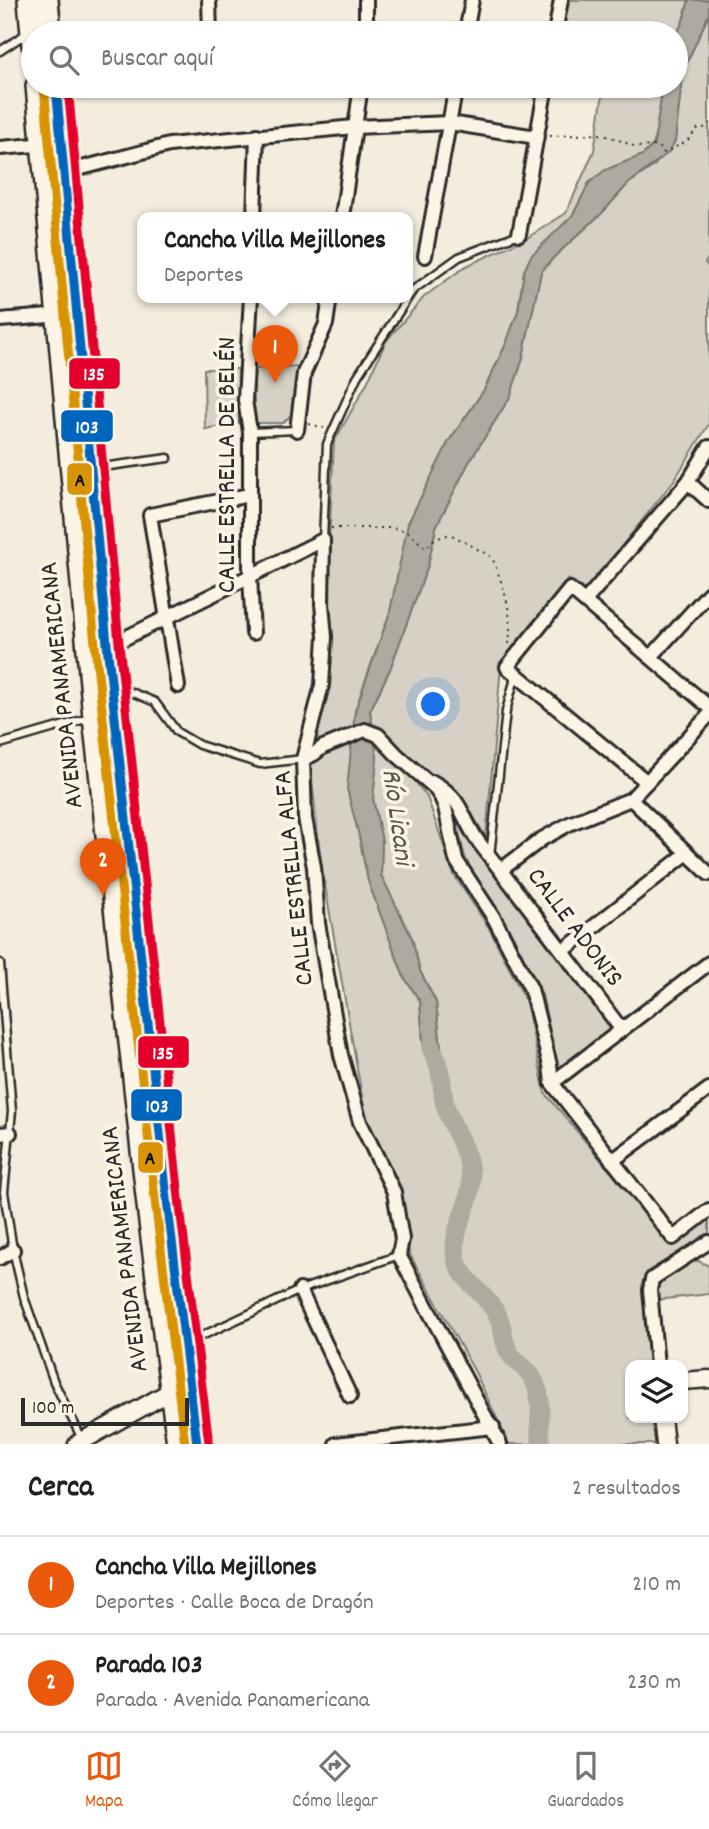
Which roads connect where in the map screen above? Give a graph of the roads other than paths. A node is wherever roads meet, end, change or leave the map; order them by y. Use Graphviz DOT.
graph roads {
  1 [pos="29,0"];
  2 [pos="47,0"];
  3 [pos="209,0"];
  4 [pos="366,0"];
  5 [pos="472,0"];
  6 [pos="561,0"];
  7 [pos="34,21"];
  8 [pos="42,21"];
  9 [pos="210,21"];
  10 [pos="366,21"];
  11 [pos="468,21"];
  12 [pos="557,21"];
  13 [pos="21,43"];
  14 [pos="0,51"];
  15 [pos="40,98"];
  16 [pos="54,98"];
  17 [pos="360,98"];
  18 [pos="454,98"];
  19 [pos="543,98"];
  20 [pos="450,123"];
  21 [pos="354,127"];
  22 [pos="257,135"];
  23 [pos="536,136"];
  24 [pos="52,144"];
  25 [pos="0,148"];
  26 [pos="55,175"];
  27 [pos="254,212"];
  28 [pos="342,212"];
  29 [pos="519,234"];
  30 [pos="425,256"];
  31 [pos="413,290"];
  32 [pos="251,303"];
  33 [pos="329,303"];
  34 [pos="405,303"];
  35 [pos="66,314"];
  36 [pos="0,320"];
  37 [pos="297,425"];
  38 [pos="250,432"];
  39 [pos="709,447"];
  40 [pos="168,458"];
  41 [pos="89,469"];
  42 [pos="688,482"];
  43 [pos="249,495"];
  44 [pos="709,501"];
  45 [pos="323,533"];
  46 [pos="250,576"];
  47 [pos="709,593"];
  48 [pos="585,601"];
  49 [pos="166,618"];
  50 [pos="253,633"];
  51 [pos="97,646"];
  52 [pos="651,657"];
  53 [pos="511,671"];
  54 [pos="111,684"];
  55 [pos="178,687"];
  56 [pos="709,707"];
  57 [pos="709,715"];
  58 [pos="94,717"];
  59 [pos="0,744"];
  60 [pos="303,759"];
  61 [pos="418,773"];
  62 [pos="647,782"];
  63 [pos="631,799"];
  64 [pos="687,854"];
  65 [pos="490,856"];
  66 [pos="501,870"];
  67 [pos="709,874"];
  68 [pos="563,951"];
  69 [pos="0,963"];
  70 [pos="709,963"];
  71 [pos="2,999"];
  72 [pos="621,1029"];
  73 [pos="552,1083"];
  74 [pos="709,1089"];
  75 [pos="5,1133"];
  76 [pos="612,1161"];
  77 [pos="709,1210"];
  78 [pos="709,1242"];
  79 [pos="13,1250"];
  80 [pos="694,1251"];
  81 [pos="400,1255"];
  82 [pos="709,1257"];
  83 [pos="0,1258"];
  84 [pos="300,1290"];
  85 [pos="176,1345"];
  86 [pos="657,1360"];
  87 [pos="709,1379"];
  88 [pos="688,1381"];
  89 [pos="181,1390"];
  90 [pos="350,1396"];
  91 [pos="663,1423"];
  92 [pos="493,1427"];
  93 [pos="80,1442"];
  94 [pos="178,1444"];
  95 [pos="197,1444"];
  96 [pos="336,1444"];
  97 [pos="500,1444"];
  98 [pos="665,1444"];
  1 -- 7 [label="main road"];
  2 -- 8 [label="main road"];
  3 -- 9 [label="street"];
  4 -- 10 [label="street"];
  5 -- 11 [label="street"];
  6 -- 12 [label="street"];
  13 -- 14 [label="lane"];
  15 -- 24 [label="main road, AVENIDA PANAMERICANA"];
  16 -- 24 [label="main road, AVENIDA PANAMERICANA"];
  17 -- 21 [label="street"];
  18 -- 20 [label="street"];
  19 -- 23 [label="street"];
  20 -- 21 [label="street"];
  20 -- 23 [label="street"];
  20 -- 30 [label="street"];
  21 -- 22 [label="street"];
  21 -- 28 [label="street"];
  22 -- 26 [label="street"];
  22 -- 27 [label="street"];
  23 -- 29 [label="street"];
  24 -- 25 [label="street"];
  24 -- 26 [label="main road, AVENIDA PANAMERICANA"];
  26 -- 35 [label="main road, AVENIDA PANAMERICANA"];
  29 -- 31 [label="lane, CALLE ESTRELLA ALFA"];
  32 -- 38 [label="street, CALLE ESTRELLA DE BELÉN"];
  33 -- 37 [label="street"];
  34 -- 45 [label="lane, CALLE ESTRELLA ALFA"];
  35 -- 36 [label="street"];
  35 -- 41 [label="main road, AVENIDA PANAMERICANA"];
  35 -- 51 [label="main road, AVENIDA PANAMERICANA"];
  37 -- 38 [label="lane"];
  38 -- 43 [label="street, CALLE ESTRELLA DE BELÉN"];
  39 -- 42 [label="street"];
  40 -- 41 [label="lane"];
  41 -- 51 [label="main road, AVENIDA PANAMERICANA"];
  42 -- 44 [label="street"];
  42 -- 48 [label="street"];
  43 -- 46 [label="street, CALLE ESTRELLA DE BELÉN"];
  43 -- 49 [label="street"];
  45 -- 46 [label="street"];
  45 -- 60 [label="street, CALLE ESTRELLA ALFA"];
  46 -- 49 [label="street"];
  46 -- 50 [label="street, CALLE ESTRELLA DE BELÉN"];
  47 -- 52 [label="street"];
  48 -- 52 [label="street"];
  48 -- 53 [label="street"];
  49 -- 51 [label="street"];
  49 -- 55 [label="street"];
  51 -- 54 [label="main road, AVENIDA PANAMERICANA"];
  51 -- 58 [label="main road, AVENIDA PANAMERICANA"];
  52 -- 56 [label="street"];
  53 -- 62 [label="street"];
  53 -- 65 [label="lane, CALLE ADONIS"];
  54 -- 60 [label="lane"];
  54 -- 85 [label="main road, AVENIDA PANAMERICANA"];
  57 -- 62 [label="street"];
  58 -- 59 [label="lane"];
  58 -- 85 [label="main road, AVENIDA PANAMERICANA"];
  60 -- 61 [label="street"];
  60 -- 81 [label="street, CALLE ESTRELLA ALFA"];
  61 -- 65 [label="street, CALLE ADONIS"];
  61 -- 73 [label="street"];
  62 -- 63 [label="street"];
  63 -- 64 [label="street"];
  63 -- 66 [label="street"];
  64 -- 67 [label="street"];
  64 -- 68 [label="street"];
  65 -- 66 [label="street, CALLE ADONIS"];
  66 -- 68 [label="street, CALLE ADONIS"];
  68 -- 72 [label="street, CALLE ADONIS"];
  69 -- 71 [label="lane"];
  70 -- 72 [label="street"];
  71 -- 75 [label="lane"];
  72 -- 73 [label="street"];
  73 -- 76 [label="street"];
  74 -- 76 [label="street"];
  75 -- 79 [label="lane"];
  76 -- 77 [label="street"];
  78 -- 80 [label="street"];
  79 -- 83 [label="street"];
  79 -- 93 [label="lane"];
  80 -- 82 [label="street"];
  80 -- 86 [label="street"];
  81 -- 84 [label="lane"];
  81 -- 92 [label="street, CALLE ESTRELLA ALFA"];
  84 -- 85 [label="lane"];
  84 -- 90 [label="street"];
  85 -- 89 [label="main road, AVENIDA PANAMERICANA"];
  87 -- 88 [label="street"];
  89 -- 93 [label="street"];
  89 -- 94 [label="main road, AVENIDA PANAMERICANA"];
  89 -- 95 [label="main road, AVENIDA PANAMERICANA"];
  91 -- 98 [label="street"];
  92 -- 96 [label="street"];
  92 -- 97 [label="street, CALLE ESTRELLA ALFA"];
}
